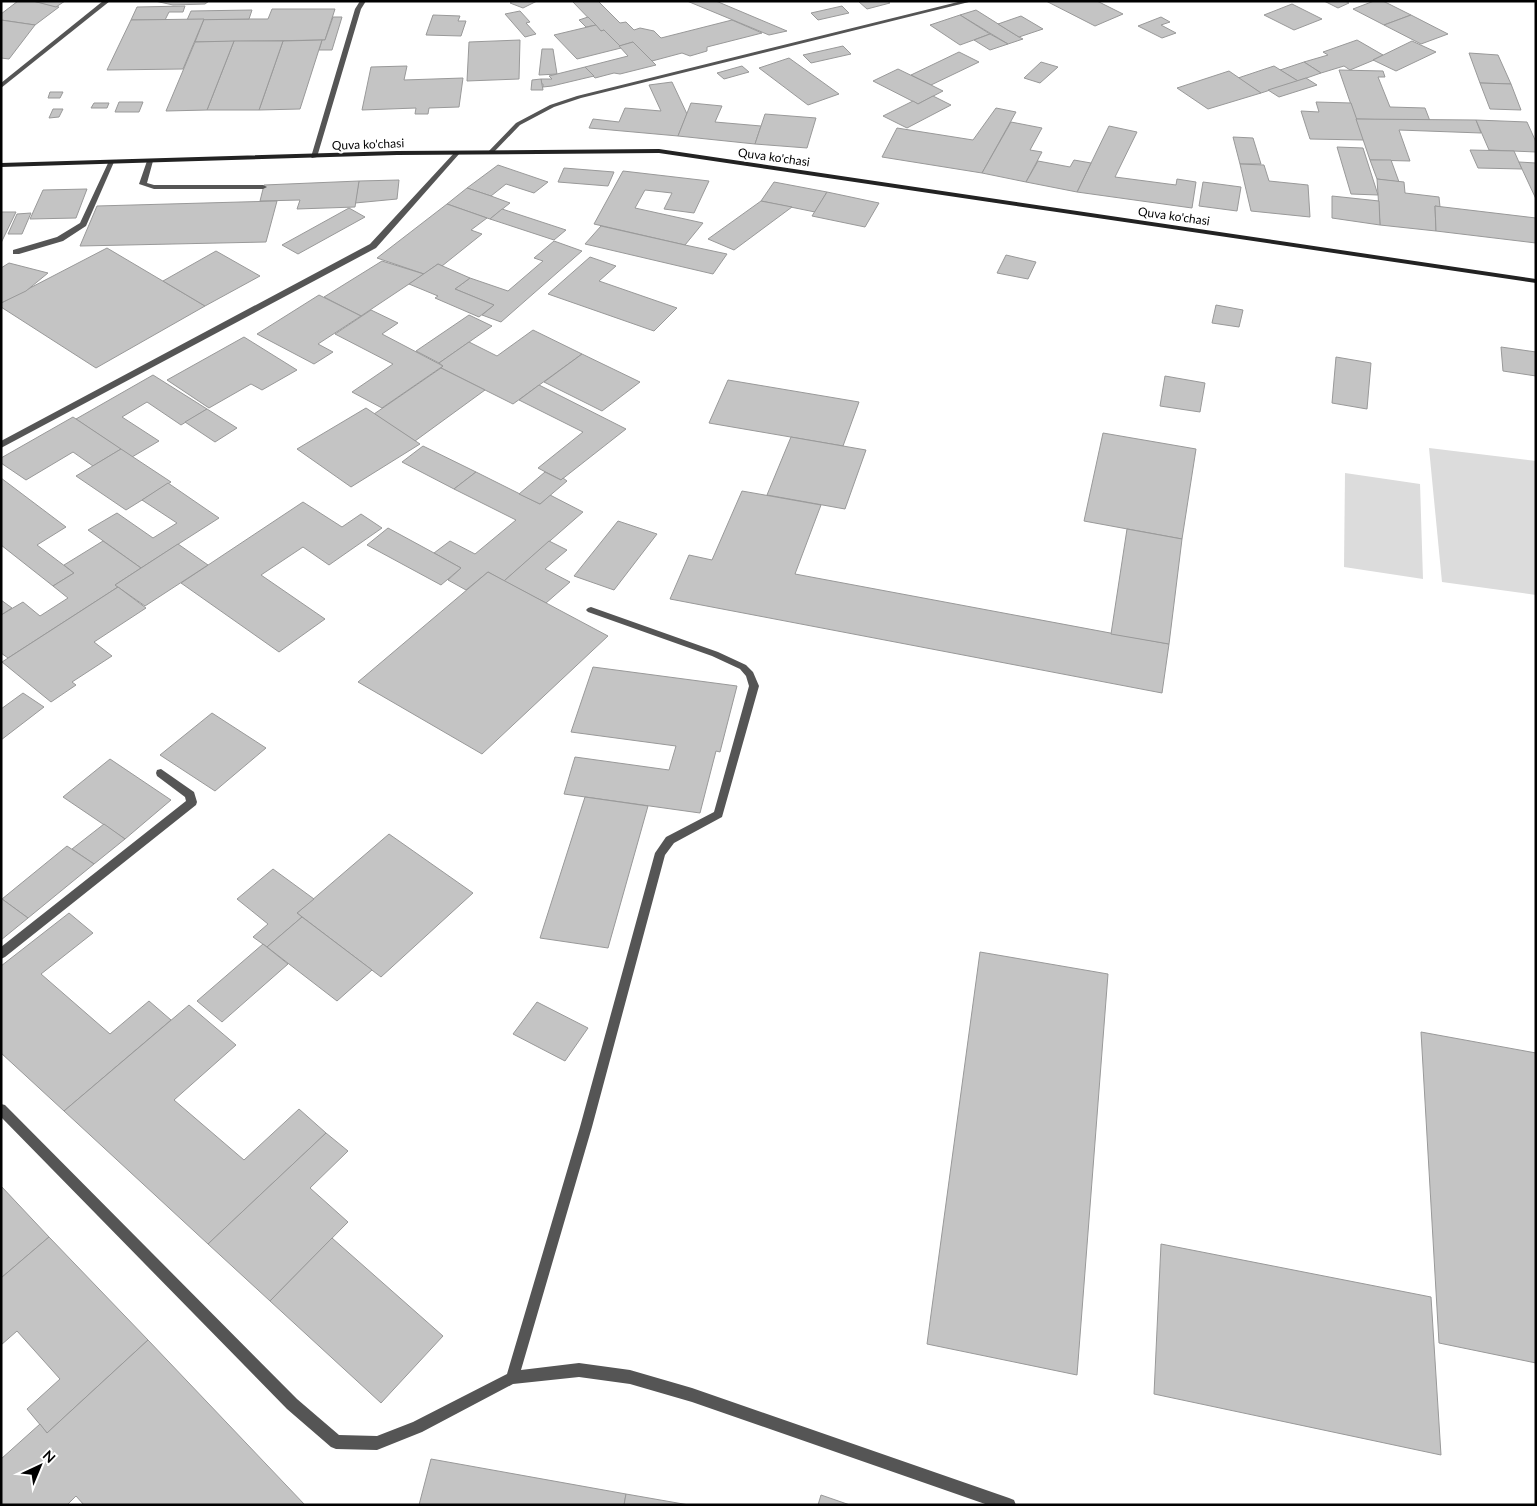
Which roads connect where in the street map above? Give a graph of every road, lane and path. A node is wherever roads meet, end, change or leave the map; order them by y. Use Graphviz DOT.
graph roads {
  1 [pos="107,1"];
  2 [pos="363,1"];
  3 [pos="970,1"];
  4 [pos="1,86"];
  5 [pos="490,152"];
  6 [pos="457,153"];
  7 [pos="314,157"];
  8 [pos="111,162"];
  9 [pos="150,162"];
  10 [pos="1,165"];
  11 [pos="263,187"];
  12 [pos="16,252"];
  13 [pos="1536,281"];
  14 [pos="1,445"];
  15 [pos="591,610"];
  16 [pos="161,773"];
  17 [pos="1,954"];
  18 [pos="1,1109"];
  19 [pos="512,1378"];
  20 [pos="1009,1505"];
  1 -- 4 [label="street"];
  2 -- 7 [label="street"];
  3 -- 5 [label="street"];
  5 -- 6 [label="main road, Quva ko'chasi"];
  5 -- 13 [label="main road, Quva ko'chasi"];
  6 -- 7 [label="main road, Quva ko'chasi"];
  6 -- 14 [label="street"];
  7 -- 9 [label="main road, Quva ko'chasi"];
  8 -- 9 [label="main road, Quva ko'chasi"];
  8 -- 10 [label="main road, Quva ko'chasi"];
  8 -- 12 [label="street"];
  9 -- 11 [label="street"];
  15 -- 19 [label="street"];
  16 -- 17 [label="street"];
  18 -- 19 [label="street"];
  19 -- 20 [label="street"];
}
